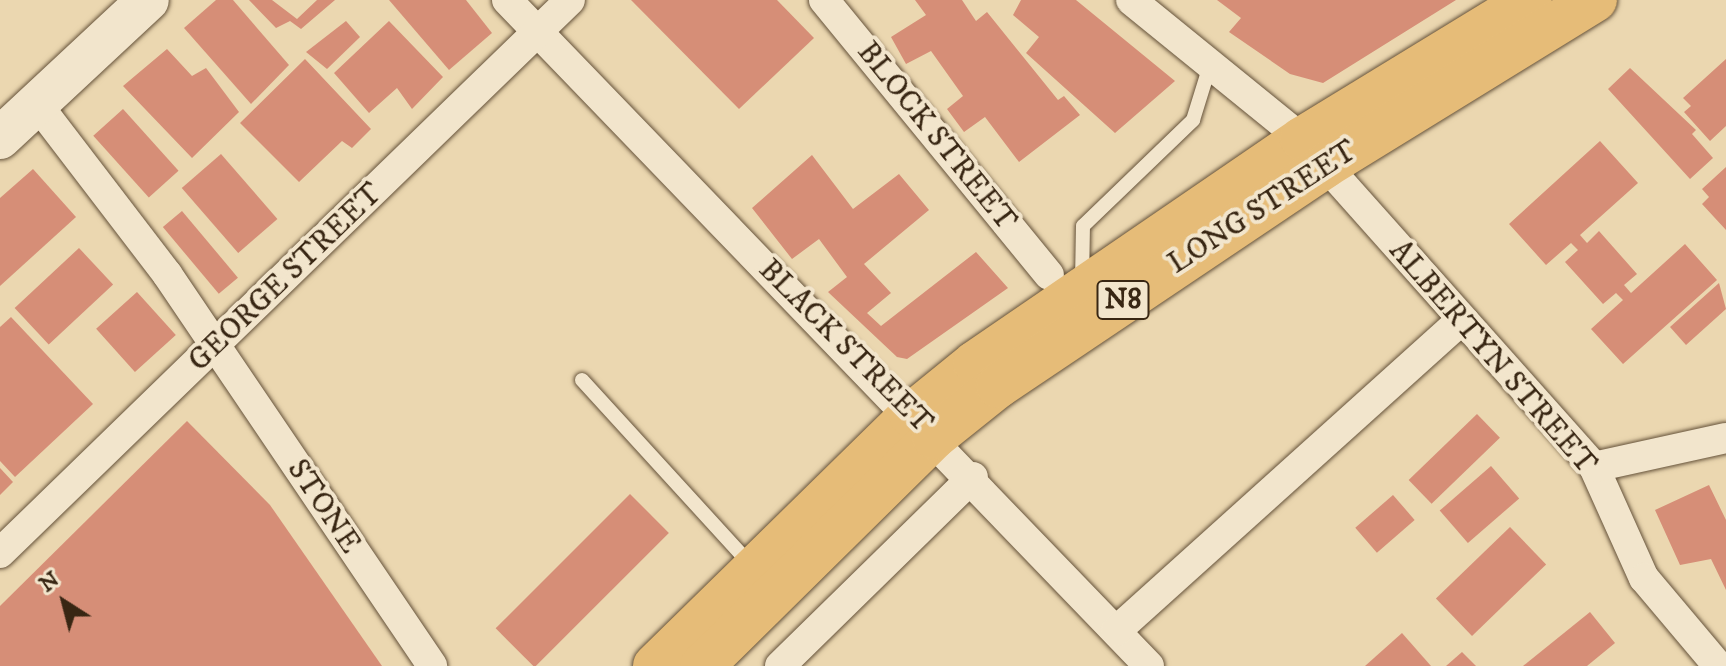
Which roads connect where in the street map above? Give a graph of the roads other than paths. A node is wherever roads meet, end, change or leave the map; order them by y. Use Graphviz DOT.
graph roads {
  1 [pos="148,0"];
  2 [pos="507,0"];
  3 [pos="570,0"];
  4 [pos="824,0"];
  5 [pos="1131,0"];
  6 [pos="1530,0"];
  7 [pos="1595,0"];
  8 [pos="538,32"];
  9 [pos="1211,61"];
  10 [pos="37,104"];
  11 [pos="0,138"];
  12 [pos="1313,153"];
  13 [pos="1066,281"];
  14 [pos="1462,320"];
  15 [pos="217,346"];
  16 [pos="582,380"];
  17 [pos="923,426"];
  18 [pos="1726,438"];
  19 [pos="1594,467"];
  20 [pos="973,477"];
  21 [pos="0,553"];
  22 [pos="754,569"];
  23 [pos="1116,631"];
  24 [pos="432,666"];
  25 [pos="655,666"];
  26 [pos="702,666"];
  27 [pos="780,666"];
  28 [pos="1149,666"];
  29 [pos="1718,666"];
  1 -- 10 [label="street"];
  2 -- 8 [label="street, BLACK STREET"];
  3 -- 8 [label="street, GEORGE STREET"];
  4 -- 13 [label="street, BLOCK STREET"];
  5 -- 9 [label="street, ALBERTYN STREET"];
  6 -- 12 [label="highway, LONG STREET / N8"];
  7 -- 12 [label="highway, LONG STREET / N8"];
  8 -- 15 [label="street, GEORGE STREET"];
  8 -- 17 [label="street, BLACK STREET"];
  9 -- 12 [label="street, ALBERTYN STREET"];
  9 -- 13 [label="lane"];
  10 -- 11 [label="street"];
  10 -- 15 [label="street, STONE"];
  12 -- 13 [label="highway, LONG STREET / N8"];
  12 -- 14 [label="street, ALBERTYN STREET"];
  12 -- 17 [label="highway, LONG STREET / N8"];
  13 -- 17 [label="highway, LONG STREET / N8"];
  14 -- 19 [label="street, ALBERTYN STREET"];
  14 -- 23 [label="street"];
  15 -- 21 [label="street, GEORGE STREET"];
  15 -- 24 [label="street, STONE"];
  16 -- 22 [label="lane"];
  17 -- 20 [label="street, BLACK STREET"];
  17 -- 22 [label="highway, LONG STREET / N8"];
  17 -- 26 [label="highway, LONG STREET / N8"];
  18 -- 19 [label="street"];
  19 -- 29 [label="street, ALBERTYN STREET"];
  20 -- 23 [label="street, BLACK STREET"];
  20 -- 27 [label="street"];
  22 -- 25 [label="highway, LONG STREET / N8"];
  23 -- 28 [label="street, BLACK STREET"];
}
